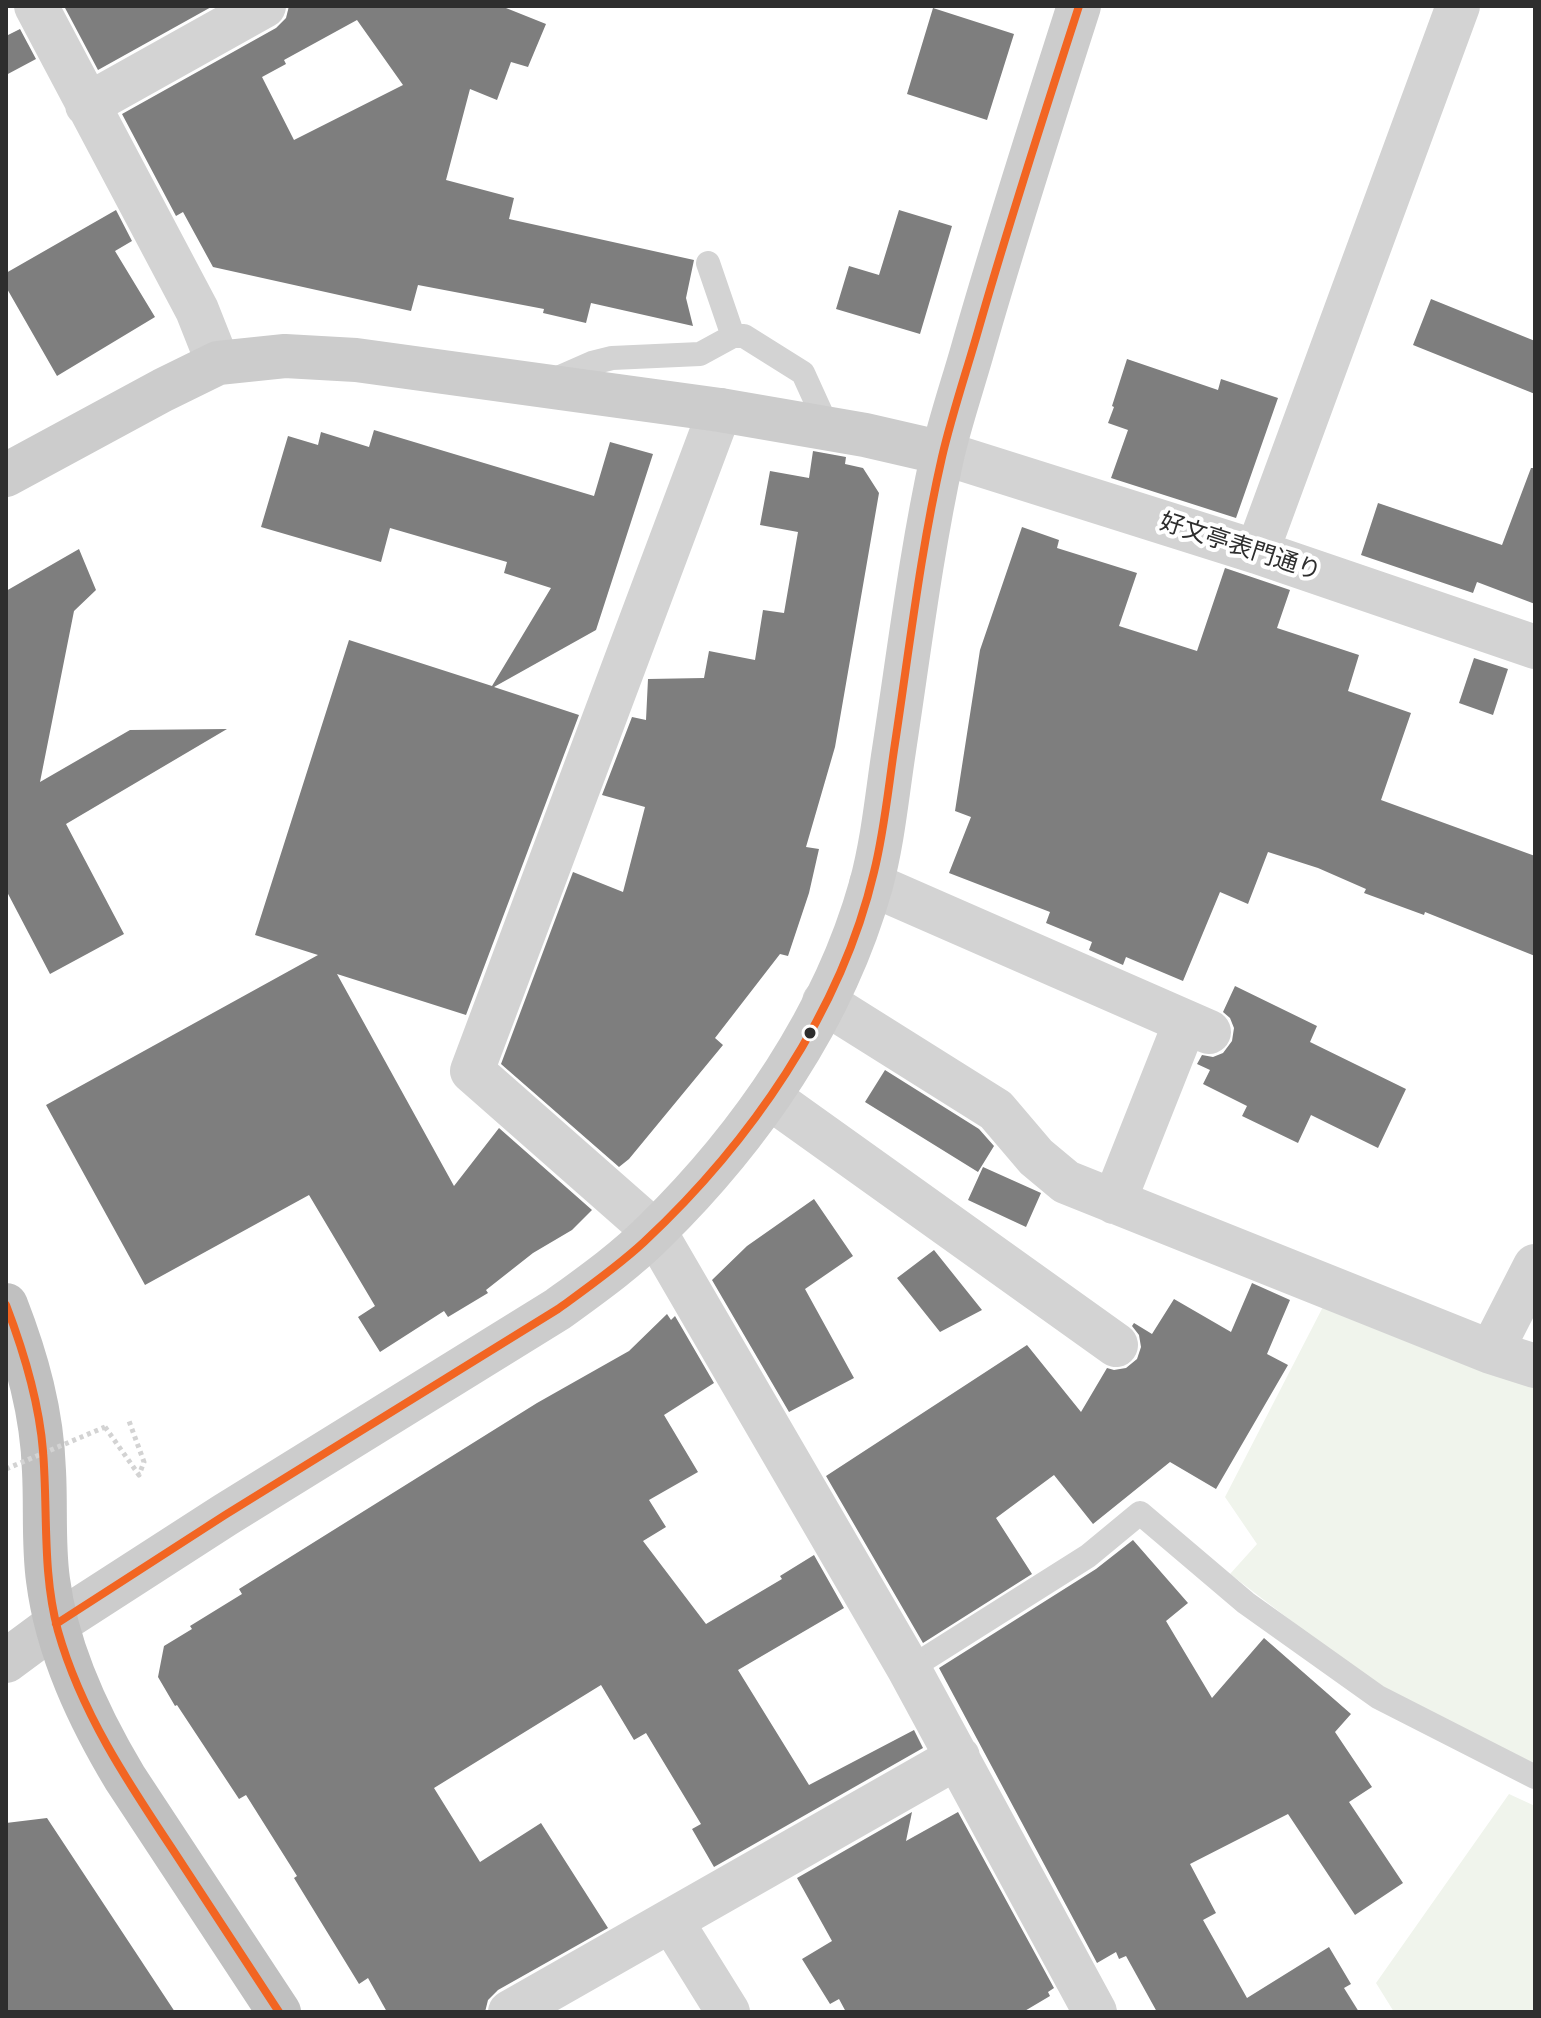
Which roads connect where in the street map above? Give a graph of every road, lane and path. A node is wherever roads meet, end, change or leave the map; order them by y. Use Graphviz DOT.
graph roads {
  1 [pos="36,6"];
  2 [pos="264,6"];
  3 [pos="1079,6"];
  4 [pos="1458,6"];
  5 [pos="87,105"];
  6 [pos="708,263"];
  7 [pos="733,336"];
  8 [pos="218,363"];
  9 [pos="542,385"];
  10 [pos="720,410"];
  11 [pos="828,428"];
  12 [pos="943,453"];
  13 [pos="6,475"];
  14 [pos="1257,552"];
  15 [pos="1535,647"];
  16 [pos="871,884"];
  17 [pos="824,1002"];
  18 [pos="769,1097"];
  19 [pos="1114,1202"];
  20 [pos="655,1232"];
  21 [pos="1535,1266"];
  22 [pos="6,1305"];
  23 [pos="1116,1345"];
  24 [pos="1491,1352"];
  25 [pos="1535,1366"];
  26 [pos="129,1421"];
  27 [pos="6,1469"];
  28 [pos="56,1624"];
  29 [pos="6,1661"];
  30 [pos="909,1669"];
  31 [pos="958,1757"];
  32 [pos="1535,1777"];
  33 [pos="672,1922"];
  34 [pos="279,2012"];
  35 [pos="510,2012"];
  36 [pos="728,2012"];
  37 [pos="1095,2012"];
  1 -- 5 [label="street"];
  2 -- 5 [label="street"];
  3 -- 12 [label="main road"];
  4 -- 14 [label="street"];
  5 -- 8 [label="street"];
  6 -- 7 [label="lane"];
  7 -- 9 [label="lane"];
  7 -- 11 [label="lane"];
  8 -- 9 [label="main road"];
  8 -- 13 [label="main road"];
  9 -- 10 [label="main road"];
  10 -- 11 [label="main road"];
  10 -- 20 [label="street"];
  11 -- 12 [label="main road"];
  12 -- 14 [label="street, 好文亭表門通り"];
  12 -- 16 [label="main road"];
  14 -- 15 [label="street, 好文亭表門通り"];
  16 -- 17 [label="main road"];
  16 -- 19 [label="street"];
  17 -- 18 [label="main road"];
  17 -- 19 [label="street"];
  18 -- 20 [label="main road"];
  18 -- 23 [label="street"];
  19 -- 24 [label="street"];
  20 -- 28 [label="main road"];
  20 -- 30 [label="street"];
  21 -- 24 [label="street"];
  22 -- 28 [label="highway"];
  24 -- 25 [label="street"];
  26 -- 27 [label="path, bridge"];
  28 -- 29 [label="main road"];
  28 -- 34 [label="highway"];
  30 -- 31 [label="street"];
  30 -- 32 [label="lane"];
  31 -- 33 [label="street"];
  31 -- 37 [label="street"];
  33 -- 35 [label="street"];
  33 -- 36 [label="street"];
}
